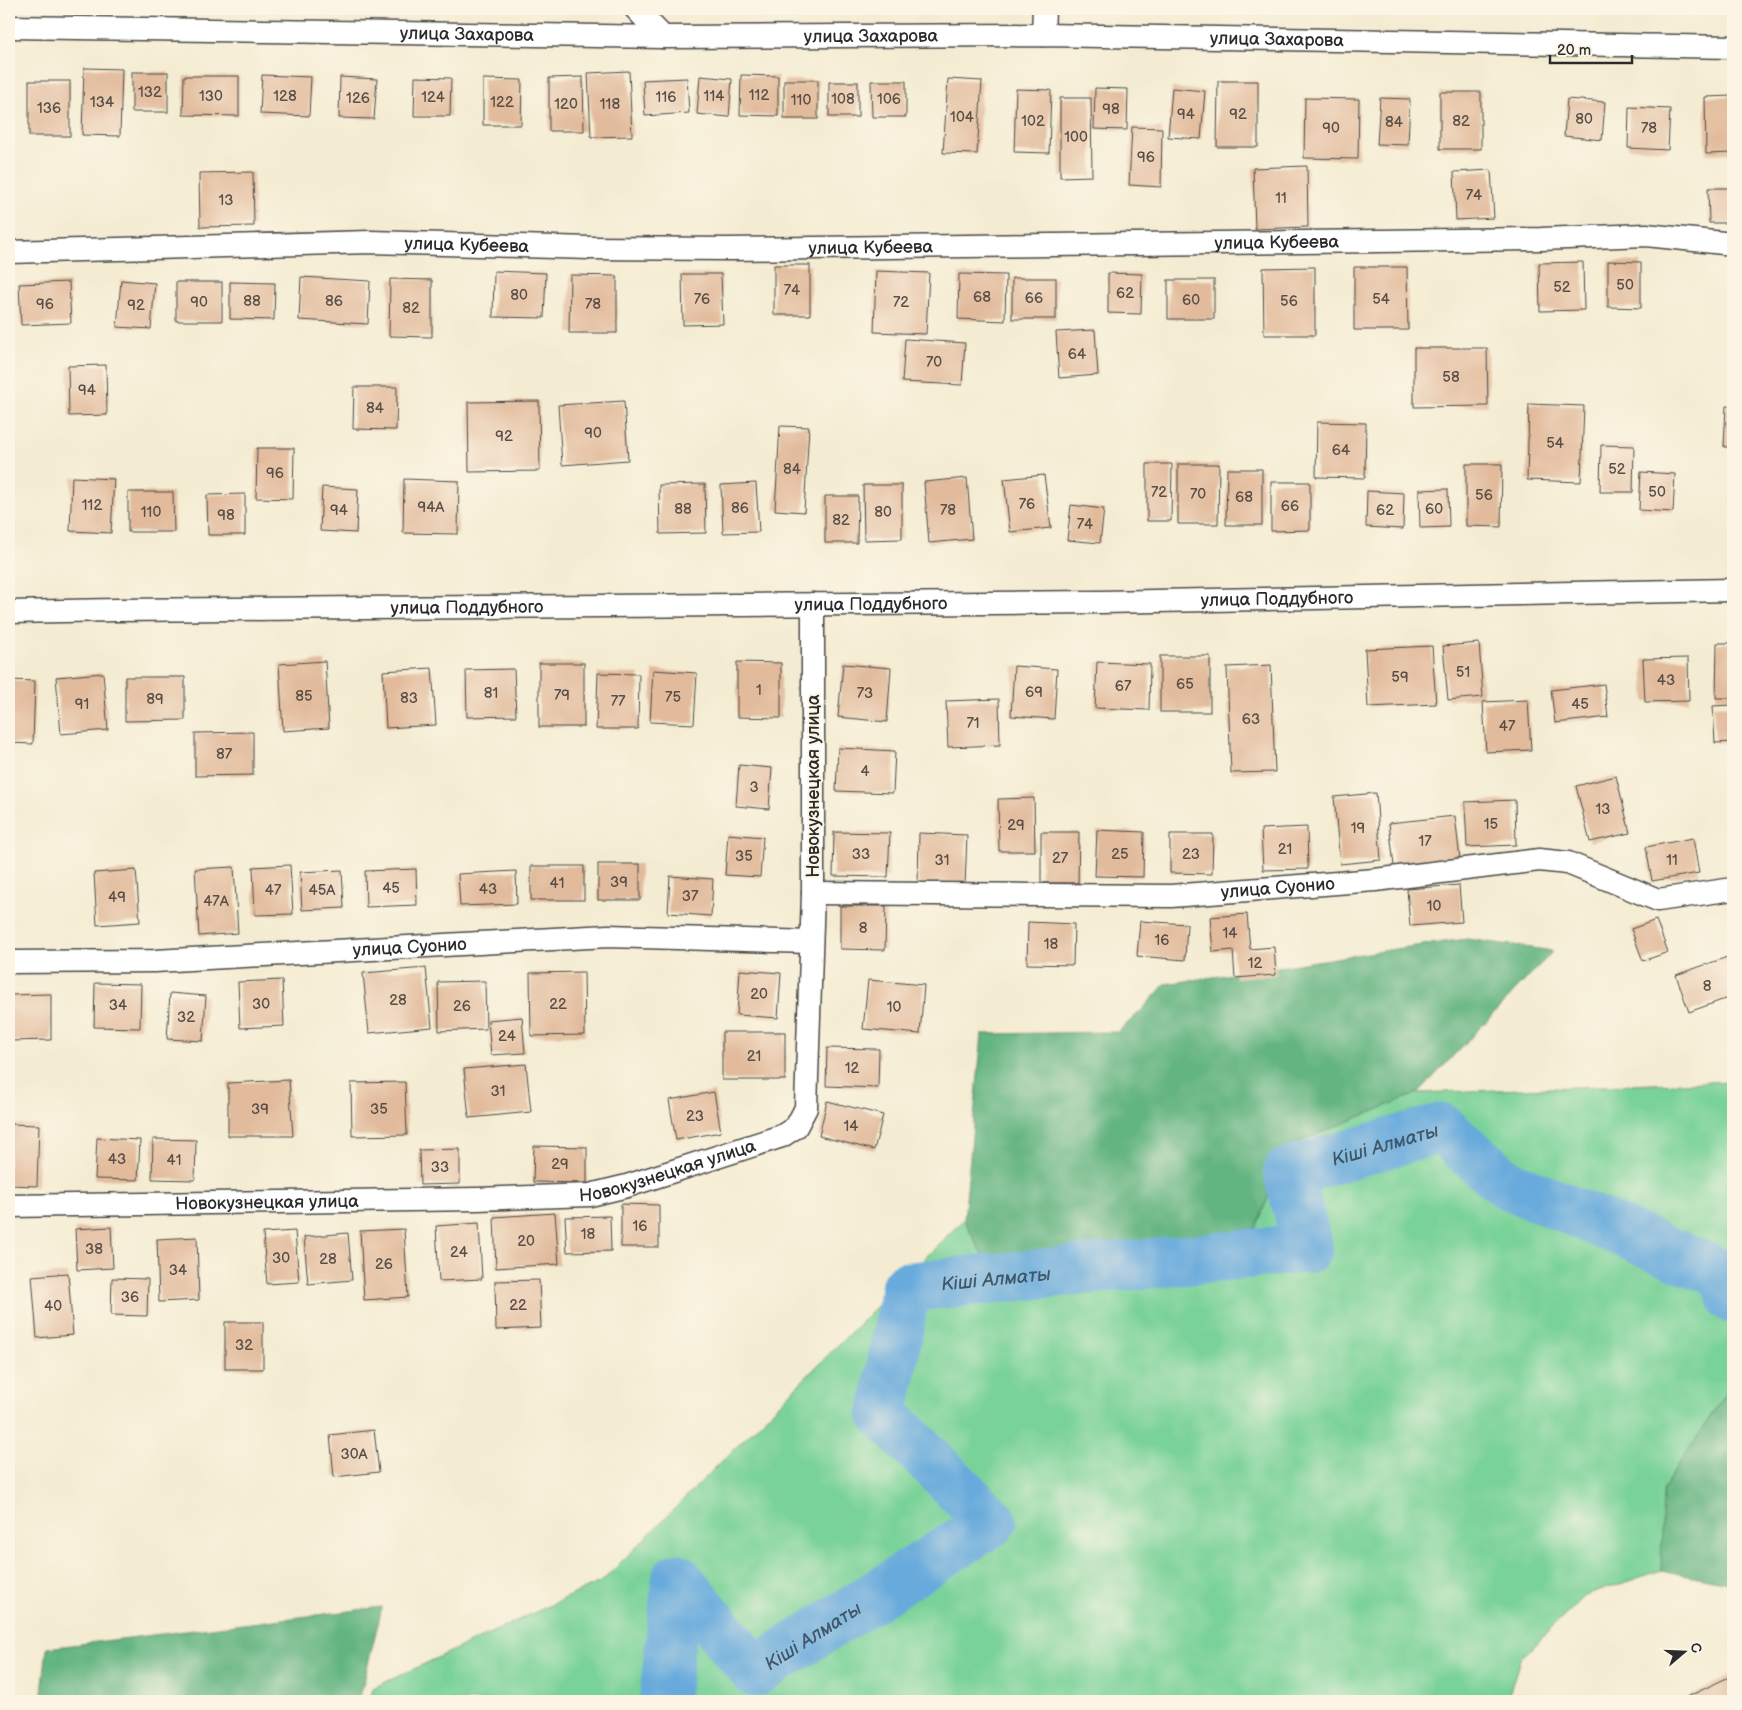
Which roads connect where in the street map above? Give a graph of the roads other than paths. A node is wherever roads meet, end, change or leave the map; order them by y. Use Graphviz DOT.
graph roads {
  1 [pos="636,9"];
  2 [pos="1044,9"];
  3 [pos="9,27"];
  4 [pos="1043,34"];
  5 [pos="663,37"];
  6 [pos="1733,47"];
  7 [pos="1733,244"];
  8 [pos="9,252"];
  9 [pos="1733,590"];
  10 [pos="813,604"];
  11 [pos="9,612"];
  12 [pos="1733,888"];
  13 [pos="813,893"];
  14 [pos="811,942"];
  15 [pos="9,962"];
  16 [pos="9,1206"];
  1 -- 5 [label="street"];
  2 -- 4 [label="street"];
  3 -- 5 [label="street, улица Захарова"];
  4 -- 5 [label="street, улица Захарова"];
  4 -- 6 [label="street, улица Захарова"];
  7 -- 8 [label="street, улица Кубеева"];
  9 -- 10 [label="street, улица Поддубного"];
  10 -- 11 [label="street, улица Поддубного"];
  10 -- 13 [label="street, Новокузнецкая улица"];
  12 -- 13 [label="street, улица Суонио"];
  13 -- 14 [label="street, Новокузнецкая улица"];
  14 -- 15 [label="street, улица Суонио"];
  14 -- 16 [label="street, Новокузнецкая улица"];
}
